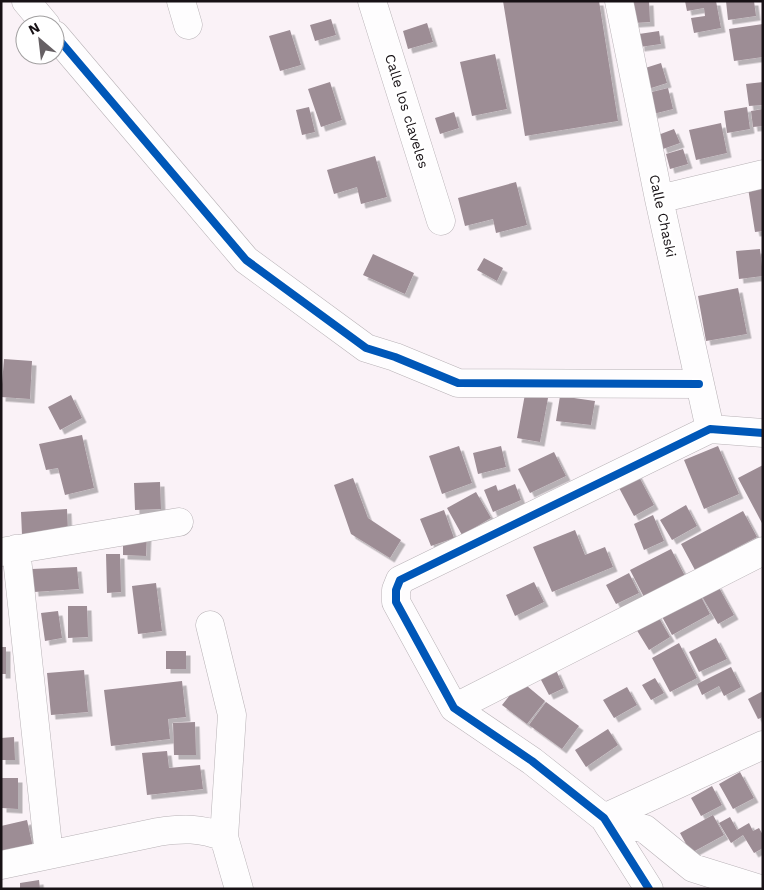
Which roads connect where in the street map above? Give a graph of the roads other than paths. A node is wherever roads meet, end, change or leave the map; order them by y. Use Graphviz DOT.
graph roads {
  1 [pos="26,1"];
  2 [pos="372,1"];
  3 [pos="619,1"];
  4 [pos="38,15"];
  5 [pos="65,47"];
  6 [pos="763,174"];
  7 [pos="659,198"];
  8 [pos="442,221"];
  9 [pos="698,384"];
  10 [pos="710,430"];
  11 [pos="763,433"];
  12 [pos="179,522"];
  13 [pos="9,550"];
  14 [pos="763,551"];
  15 [pos="210,625"];
  16 [pos="454,708"];
  17 [pos="763,745"];
  18 [pos="604,818"];
  19 [pos="224,837"];
  20 [pos="49,855"];
  21 [pos="1,866"];
  22 [pos="240,889"];
  23 [pos="649,889"];
  24 [pos="760,889"];
  1 -- 4 [label="street"];
  2 -- 8 [label="street, Calle los claveles"];
  3 -- 7 [label="street, Calle Chaski"];
  5 -- 9 [label="street"];
  6 -- 7 [label="street"];
  7 -- 9 [label="street, Calle Chaski"];
  9 -- 10 [label="street, Calle Chaski"];
  10 -- 11 [label="street"];
  10 -- 16 [label="street"];
  12 -- 13 [label="street"];
  13 -- 20 [label="street"];
  14 -- 16 [label="street"];
  15 -- 19 [label="street"];
  16 -- 18 [label="street"];
  17 -- 18 [label="street"];
  18 -- 23 [label="street"];
  18 -- 24 [label="street"];
  19 -- 20 [label="street"];
  19 -- 22 [label="street"];
  20 -- 21 [label="street"];
}
